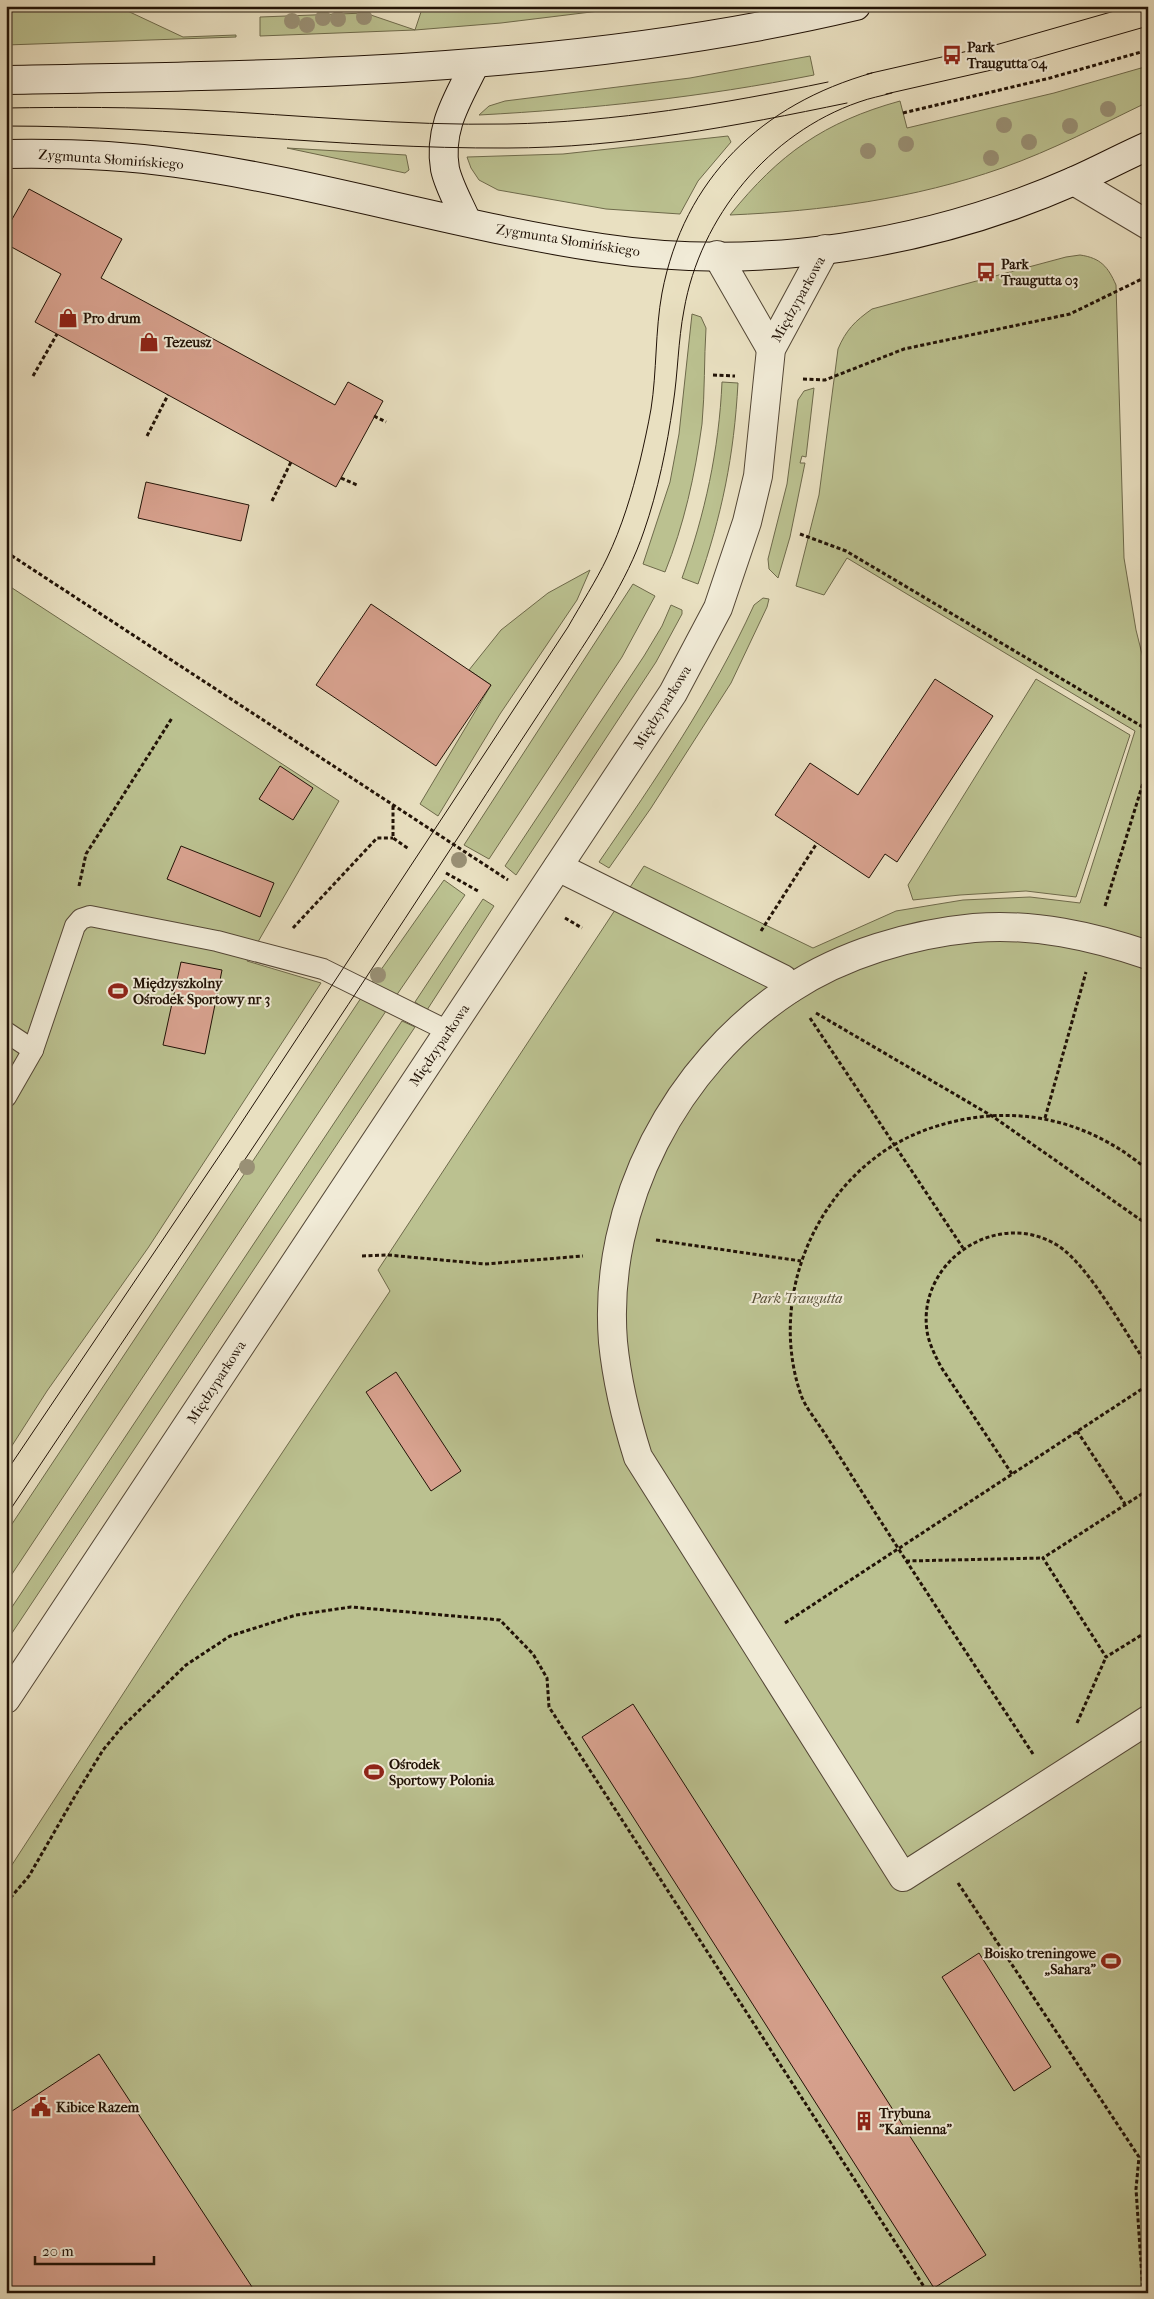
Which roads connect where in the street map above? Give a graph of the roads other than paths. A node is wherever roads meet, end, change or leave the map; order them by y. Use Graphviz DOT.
graph roads {
  1 [pos="856,6"];
  2 [pos="475,64"];
  3 [pos="6,80"];
  4 [pos="1148,146"];
  5 [pos="6,154"];
  6 [pos="1074,181"];
  7 [pos="467,222"];
  8 [pos="1148,225"];
  9 [pos="825,249"];
  10 [pos="717,255"];
  11 [pos="771,349"];
  12 [pos="558,867"];
  13 [pos="1148,954"];
  14 [pos="795,996"];
  15 [pos="448,1031"];
  16 [pos="6,1032"];
  17 [pos="33,1050"];
  18 [pos="6,1097"];
  19 [pos="6,1698"];
  20 [pos="1148,1720"];
  1 -- 2 [label="street"];
  2 -- 3 [label="street"];
  2 -- 7 [label="street"];
  4 -- 6 [label="street, Zygmunta Słomińskiego"];
  5 -- 7 [label="street, Zygmunta Słomińskiego"];
  6 -- 8 [label="street"];
  6 -- 9 [label="street, Zygmunta Słomińskiego"];
  7 -- 10 [label="street, Zygmunta Słomińskiego"];
  9 -- 10 [label="street, Zygmunta Słomińskiego"];
  9 -- 11 [label="street, Międzyparkowa"];
  10 -- 11 [label="street, Międzyparkowa"];
  11 -- 12 [label="street, Międzyparkowa"];
  12 -- 14 [label="street"];
  12 -- 15 [label="street, Międzyparkowa"];
  13 -- 14 [label="street"];
  14 -- 20 [label="street"];
  15 -- 17 [label="lane"];
  15 -- 19 [label="street, Międzyparkowa"];
  16 -- 17 [label="lane"];
  17 -- 18 [label="lane"];
}
